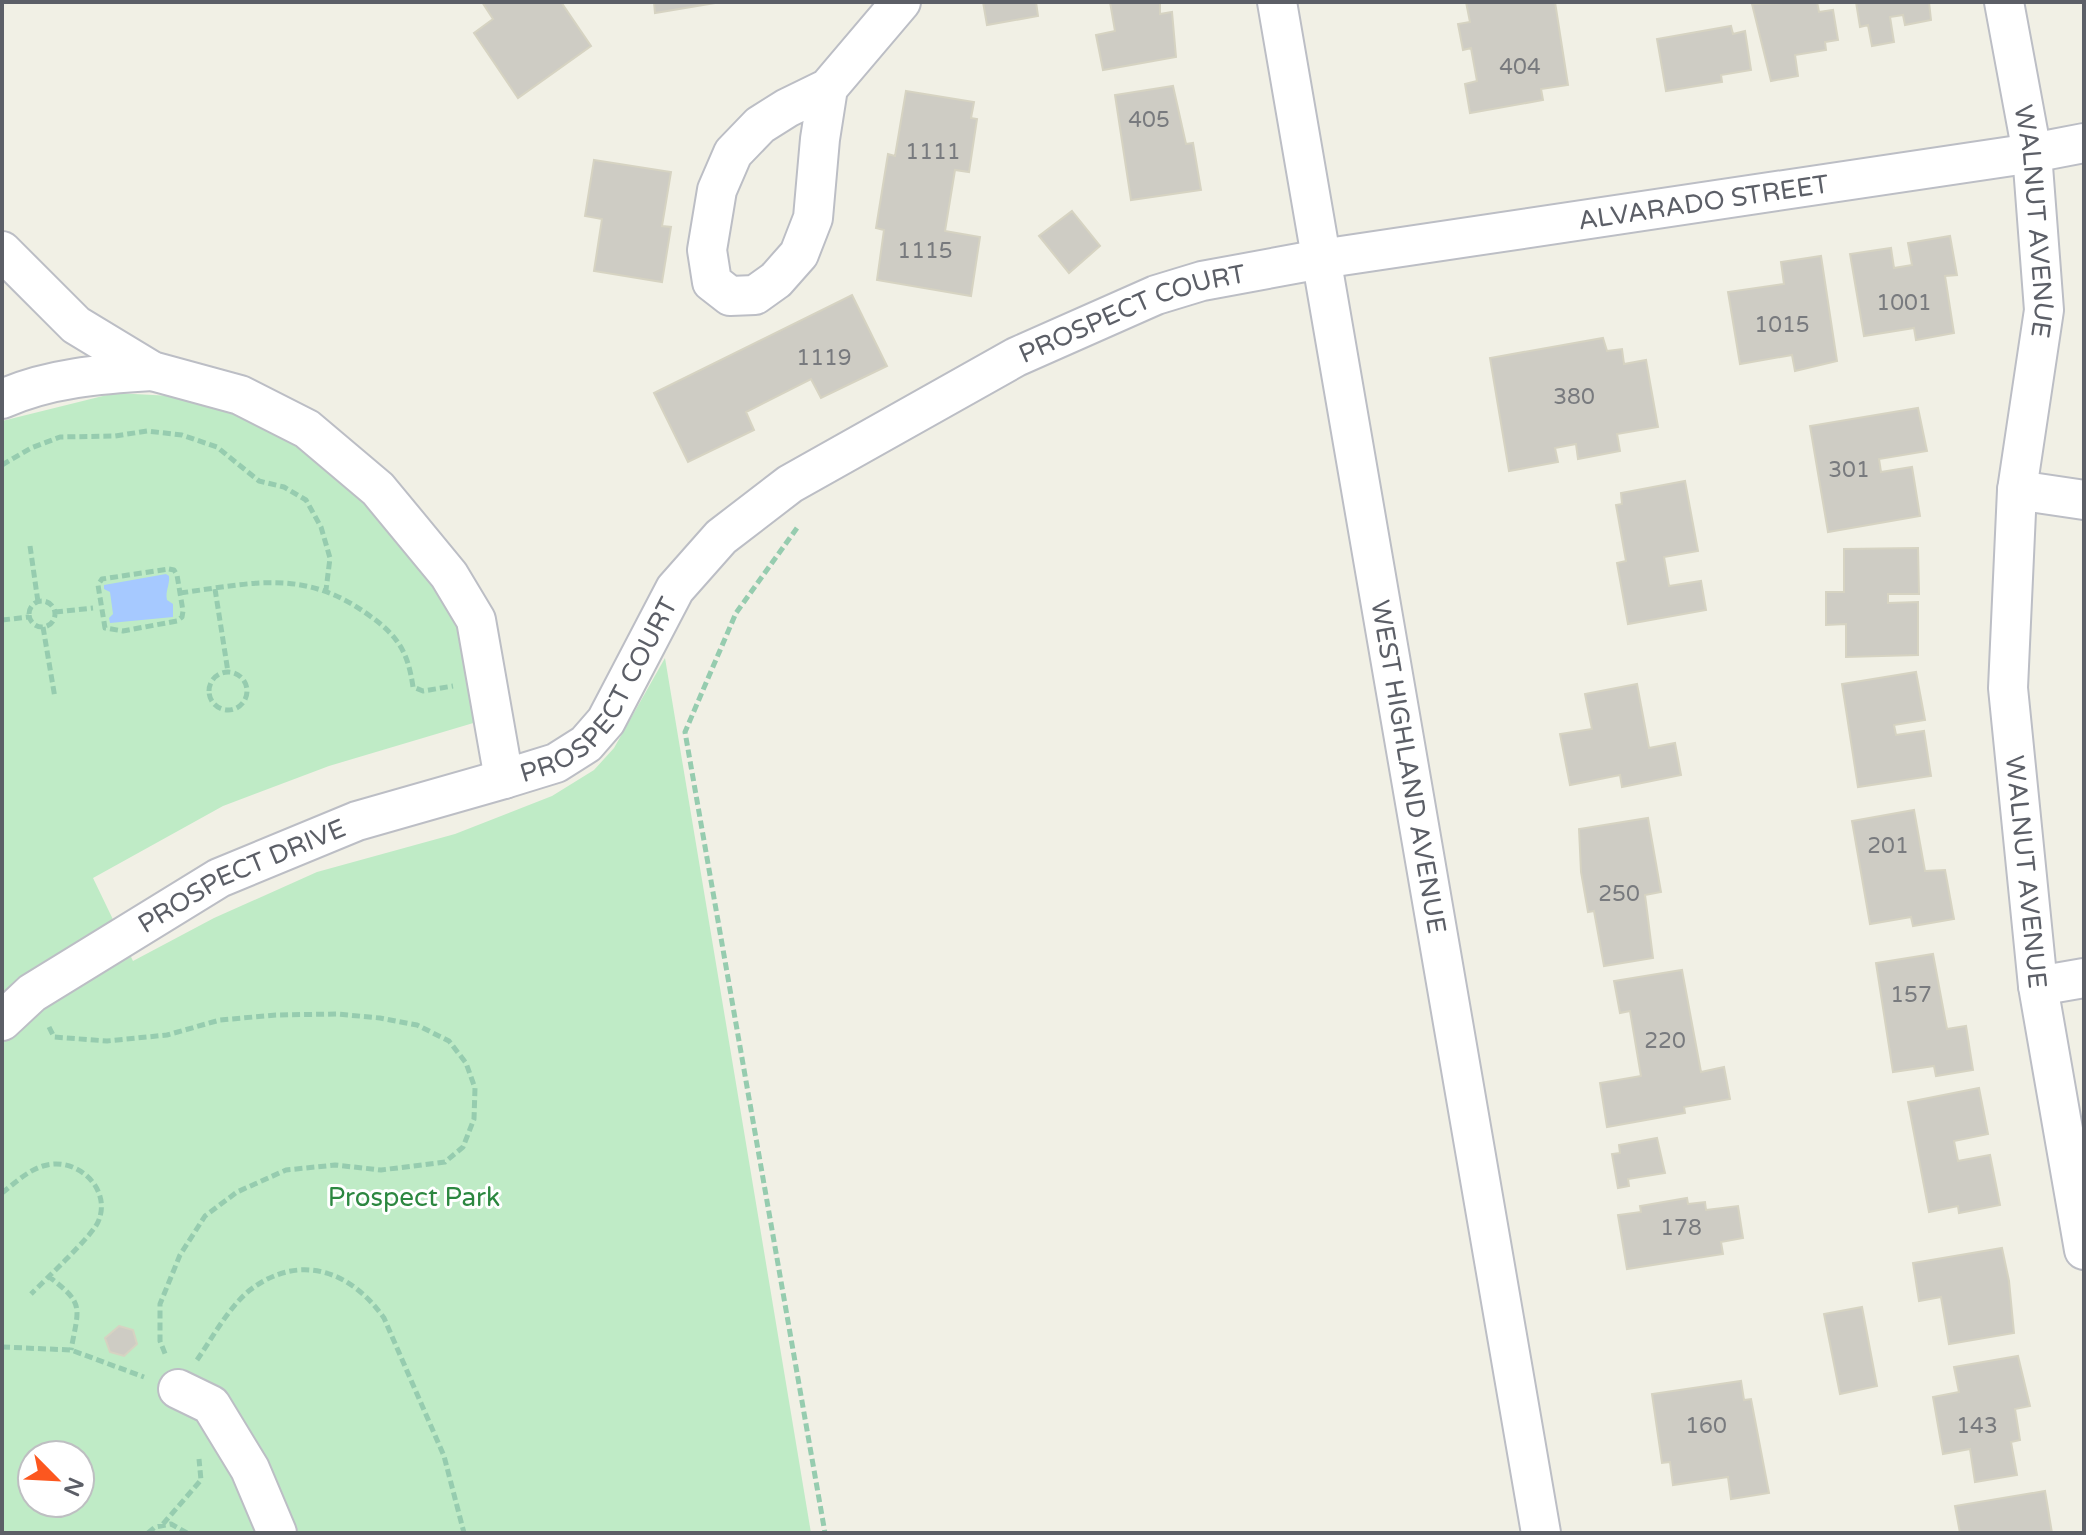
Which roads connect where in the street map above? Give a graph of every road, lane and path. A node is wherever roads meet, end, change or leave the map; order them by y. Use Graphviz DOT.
graph roads {
  1 [pos="901,2"];
  2 [pos="1277,2"];
  3 [pos="2004,2"];
  4 [pos="828,88"];
  5 [pos="2084,143"];
  6 [pos="2032,153"];
  7 [pos="2,251"];
  8 [pos="1321,259"];
  9 [pos="152,371"];
  10 [pos="2,399"];
  11 [pos="2,465"];
  12 [pos="2017,490"];
  13 [pos="2084,500"];
  14 [pos="808,519"];
  15 [pos="30,546"];
  16 [pos="215,589"];
  17 [pos="326,590"];
  18 [pos="180,593"];
  19 [pos="38,602"];
  20 [pos="93,608"];
  21 [pos="55,612"];
  22 [pos="29,617"];
  23 [pos="2,620"];
  24 [pos="43,627"];
  25 [pos="228,672"];
  26 [pos="455,686"];
  27 [pos="55,698"];
  28 [pos="504,779"];
  29 [pos="2084,978"];
  30 [pos="2038,986"];
  31 [pos="32,993"];
  32 [pos="2,1021"];
  33 [pos="2,1193"];
  34 [pos="2084,1250"];
  35 [pos="48,1276"];
  36 [pos="31,1294"];
  37 [pos="2,1347"];
  38 [pos="71,1350"];
  39 [pos="178,1389"];
  40 [pos="199,1450"];
  41 [pos="163,1524"];
  42 [pos="148,1533"];
  43 [pos="187,1533"];
  44 [pos="277,1533"];
  45 [pos="464,1533"];
  46 [pos="825,1533"];
  47 [pos="1541,1533"];
  1 -- 4 [label="street"];
  2 -- 8 [label="street, WEST HIGHLAND AVENUE"];
  3 -- 6 [label="street, WALNUT AVENUE"];
  4 -- 4 [label="street"];
  5 -- 6 [label="street, ALVARADO STREET"];
  6 -- 8 [label="street, ALVARADO STREET"];
  6 -- 12 [label="street, WALNUT AVENUE"];
  7 -- 9 [label="street, PROSPECT COURT"];
  8 -- 28 [label="street, PROSPECT COURT"];
  8 -- 47 [label="street, WEST HIGHLAND AVENUE"];
  9 -- 10 [label="street"];
  9 -- 28 [label="street, PROSPECT COURT"];
  11 -- 17 [label="path"];
  12 -- 13 [label="street"];
  12 -- 30 [label="street, WALNUT AVENUE"];
  14 -- 46 [label="path"];
  15 -- 19 [label="path"];
  16 -- 17 [label="path"];
  16 -- 18 [label="path"];
  16 -- 25 [label="path"];
  17 -- 26 [label="path"];
  18 -- 18 [label="path"];
  19 -- 21 [label="path"];
  19 -- 22 [label="path"];
  20 -- 21 [label="path"];
  21 -- 24 [label="path"];
  22 -- 23 [label="path"];
  22 -- 24 [label="path"];
  24 -- 27 [label="path"];
  25 -- 25 [label="path"];
  28 -- 31 [label="street, PROSPECT DRIVE"];
  29 -- 30 [label="street"];
  30 -- 34 [label="street, WALNUT AVENUE"];
  31 -- 32 [label="street, PROSPECT DRIVE"];
  31 -- 39 [label="path"];
  33 -- 35 [label="path"];
  35 -- 36 [label="path"];
  35 -- 38 [label="path"];
  37 -- 38 [label="path"];
  38 -- 39 [label="path"];
  39 -- 44 [label="street"];
  39 -- 45 [label="path"];
  40 -- 41 [label="path"];
  41 -- 42 [label="path"];
  41 -- 43 [label="path"];
}
